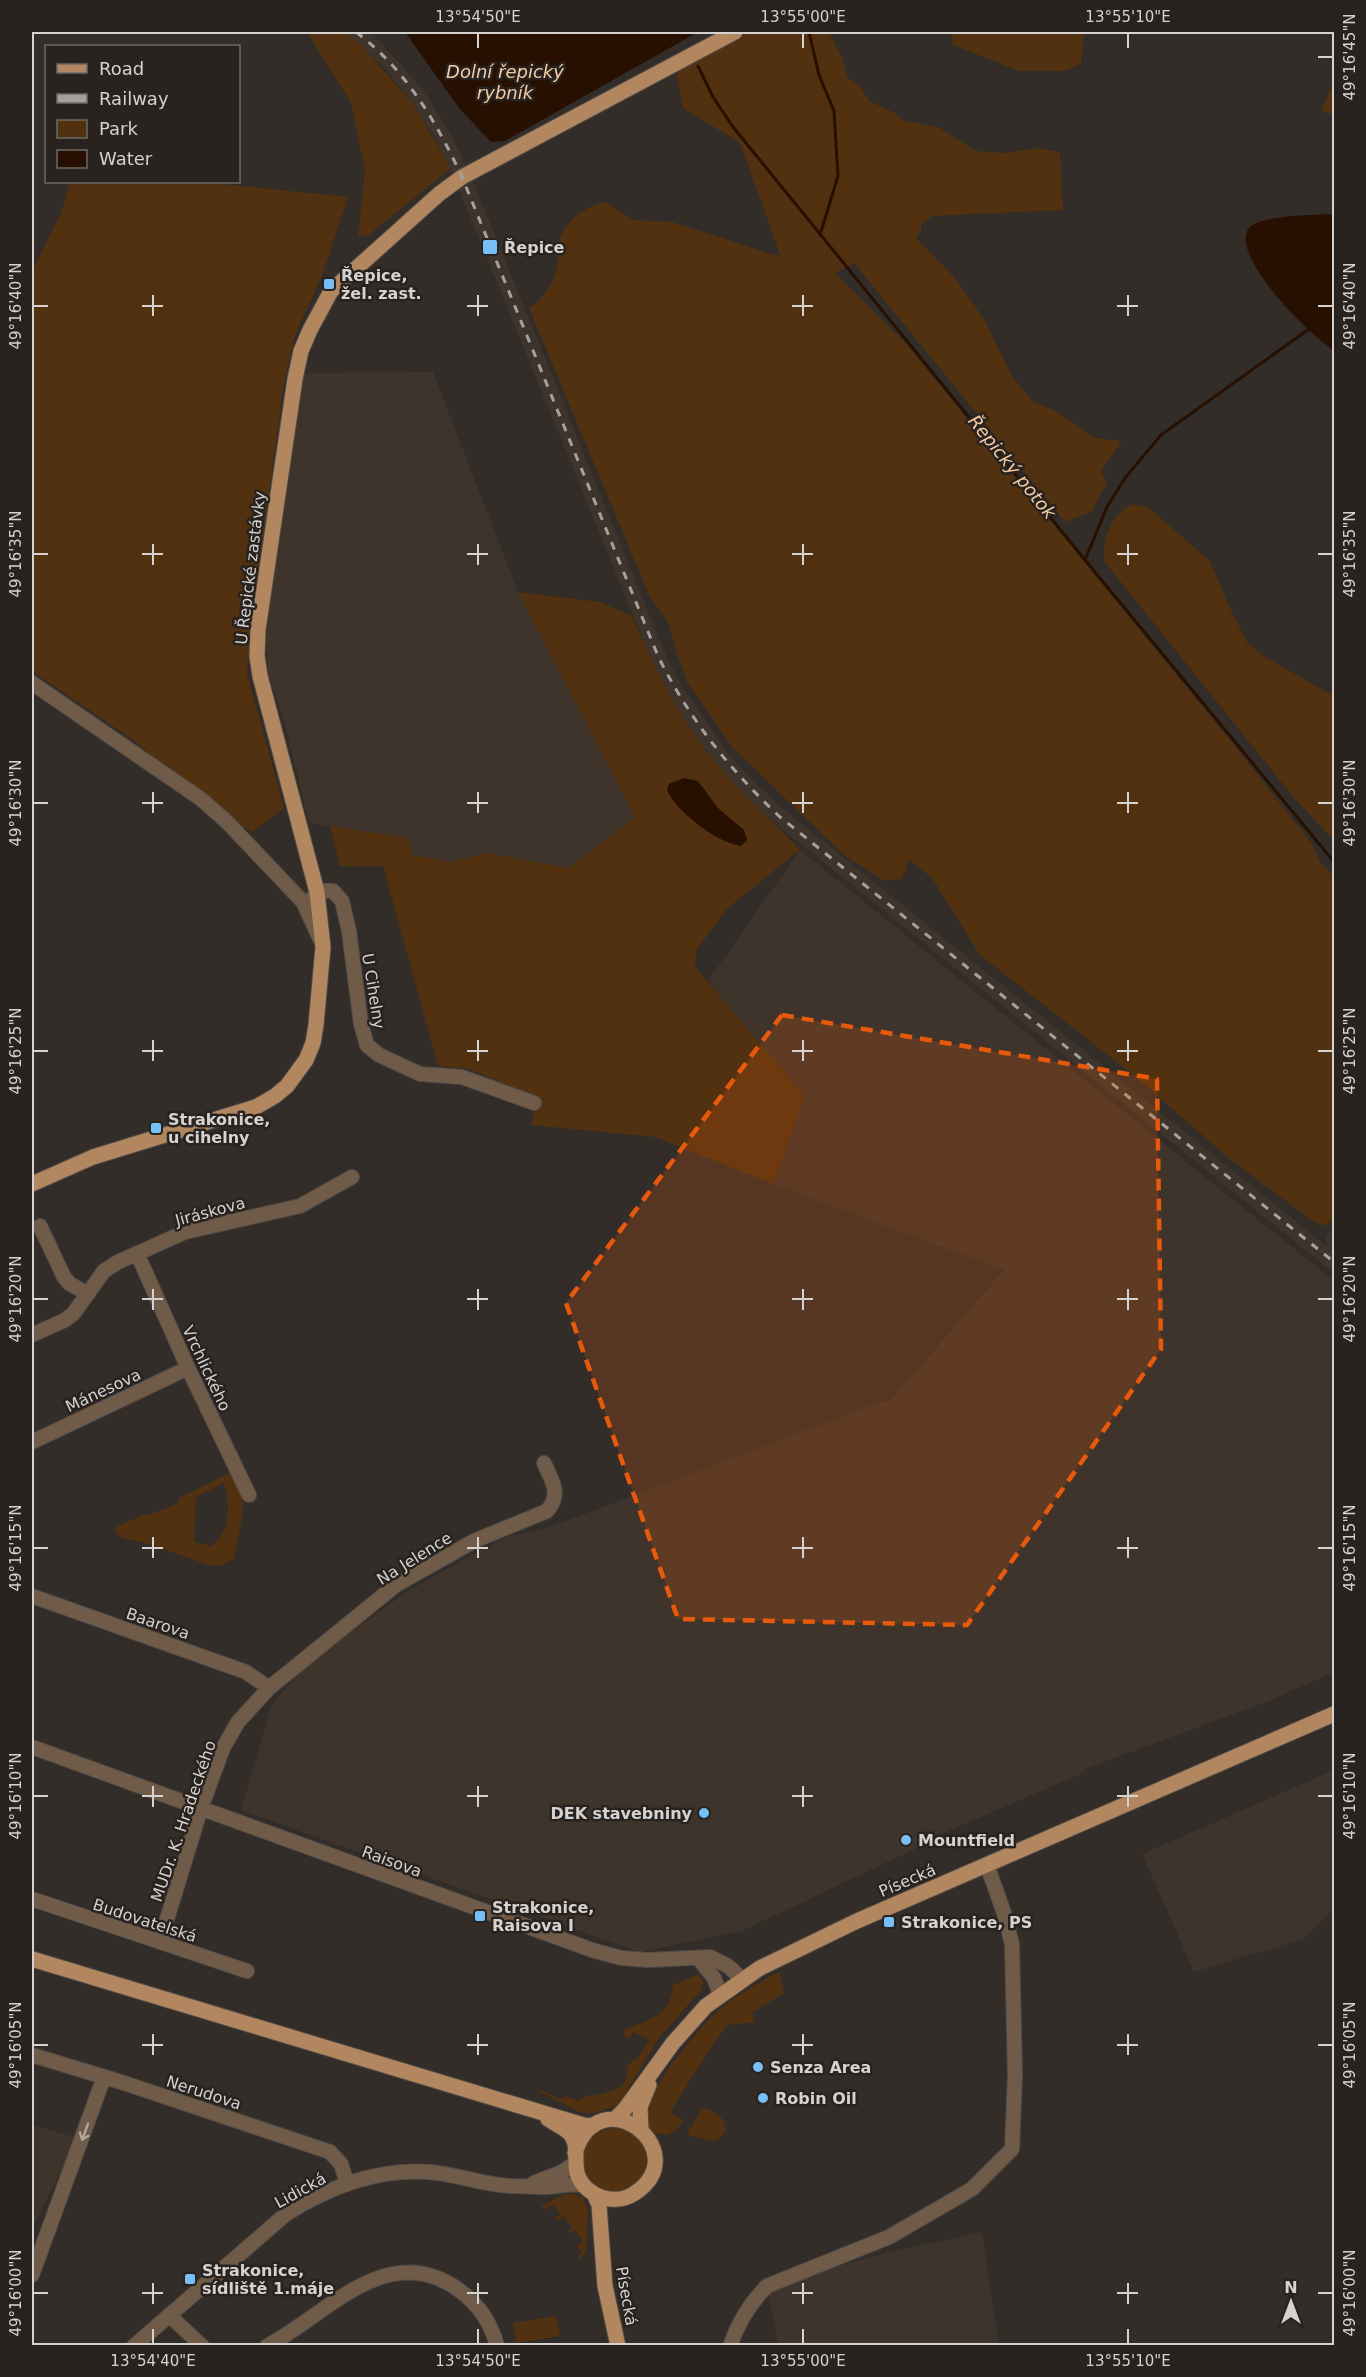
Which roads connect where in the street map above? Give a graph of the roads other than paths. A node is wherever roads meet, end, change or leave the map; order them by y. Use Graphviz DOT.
graph roads {
  1 [pos="735,32"];
  2 [pos="32,683"];
  3 [pos="316,892"];
  4 [pos="303,902"];
  5 [pos="323,947"];
  6 [pos="534,1103"];
  7 [pos="352,1177"];
  8 [pos="32,1184"];
  9 [pos="40,1226"];
  10 [pos="136,1254"];
  11 [pos="87,1294"];
  12 [pos="32,1335"];
  13 [pos="188,1368"];
  14 [pos="32,1442"];
  15 [pos="544,1462"];
  16 [pos="249,1495"];
  17 [pos="32,1596"];
  18 [pos="269,1688"];
  19 [pos="1335,1714"];
  20 [pos="32,1748"];
  21 [pos="201,1808"];
  22 [pos="990,1872"];
  23 [pos="32,1899"];
  24 [pos="160,1942"];
  25 [pos="32,1959"];
  26 [pos="699,1959"];
  27 [pos="248,1971"];
  28 [pos="742,1979"];
  29 [pos="720,1994"];
  30 [pos="32,2055"];
  31 [pos="657,2066"];
  32 [pos="104,2077"];
  33 [pos="528,2107"];
  34 [pos="615,2119"];
  35 [pos="592,2126"];
  36 [pos="641,2129"];
  37 [pos="575,2158"];
  38 [pos="347,2183"];
  39 [pos="526,2186"];
  40 [pos="589,2190"];
  41 [pos="619,2199"];
  42 [pos="603,2252"];
  43 [pos="32,2275"];
  44 [pos="169,2315"];
  45 [pos="134,2346"];
  46 [pos="202,2346"];
  47 [pos="267,2346"];
  48 [pos="496,2346"];
  49 [pos="618,2346"];
  50 [pos="730,2346"];
  1 -- 3 [label="main road, U Řepické zastávky"];
  2 -- 4 [label="street"];
  3 -- 4 [label="street"];
  3 -- 5 [label="main road, U Řepické zastávky"];
  3 -- 6 [label="street, U Cihelny"];
  4 -- 5 [label="street"];
  5 -- 8 [label="main road, U Řepické zastávky"];
  7 -- 10 [label="street, Jiráskova"];
  9 -- 11 [label="street"];
  10 -- 11 [label="street, Jiráskova"];
  10 -- 13 [label="street, Vrchlického"];
  11 -- 12 [label="street, Jiráskova"];
  13 -- 14 [label="street, Mánesova"];
  13 -- 16 [label="street, Vrchlického"];
  15 -- 18 [label="street, Na Jelence"];
  17 -- 18 [label="street, Baarova"];
  18 -- 21 [label="street, MUDr. K. Hradeckého"];
  19 -- 22 [label="main road, Písecká"];
  20 -- 21 [label="street, Raisova"];
  21 -- 24 [label="street, MUDr. K. Hradeckého"];
  21 -- 26 [label="street, Raisova"];
  22 -- 28 [label="main road, Písecká"];
  22 -- 50 [label="street"];
  23 -- 24 [label="street, Budovatelská"];
  24 -- 27 [label="street, Budovatelská"];
  25 -- 33 [label="main road"];
  26 -- 28 [label="street, Raisova"];
  26 -- 29 [label="street"];
  28 -- 29 [label="main road, Písecká"];
  29 -- 31 [label="main road, Písecká"];
  30 -- 32 [label="street, Nerudova"];
  31 -- 34 [label="main road, Písecká"];
  31 -- 36 [label="main road, Písecká"];
  32 -- 38 [label="street, Nerudova"];
  32 -- 43 [label="street, one-way"];
  33 -- 35 [label="main road"];
  33 -- 37 [label="main road"];
  34 -- 35 [label="main road"];
  34 -- 36 [label="main road"];
  35 -- 37 [label="main road"];
  36 -- 41 [label="main road"];
  37 -- 39 [label="street, Lidická"];
  37 -- 40 [label="main road"];
  38 -- 39 [label="street, Lidická"];
  38 -- 44 [label="street, Lidická"];
  39 -- 40 [label="street, Lidická"];
  40 -- 41 [label="main road"];
  40 -- 42 [label="main road, Písecká"];
  41 -- 42 [label="main road, Písecká"];
  42 -- 49 [label="main road, Písecká"];
  44 -- 45 [label="street, Lidická"];
  44 -- 46 [label="street"];
  47 -- 48 [label="street"];
}
